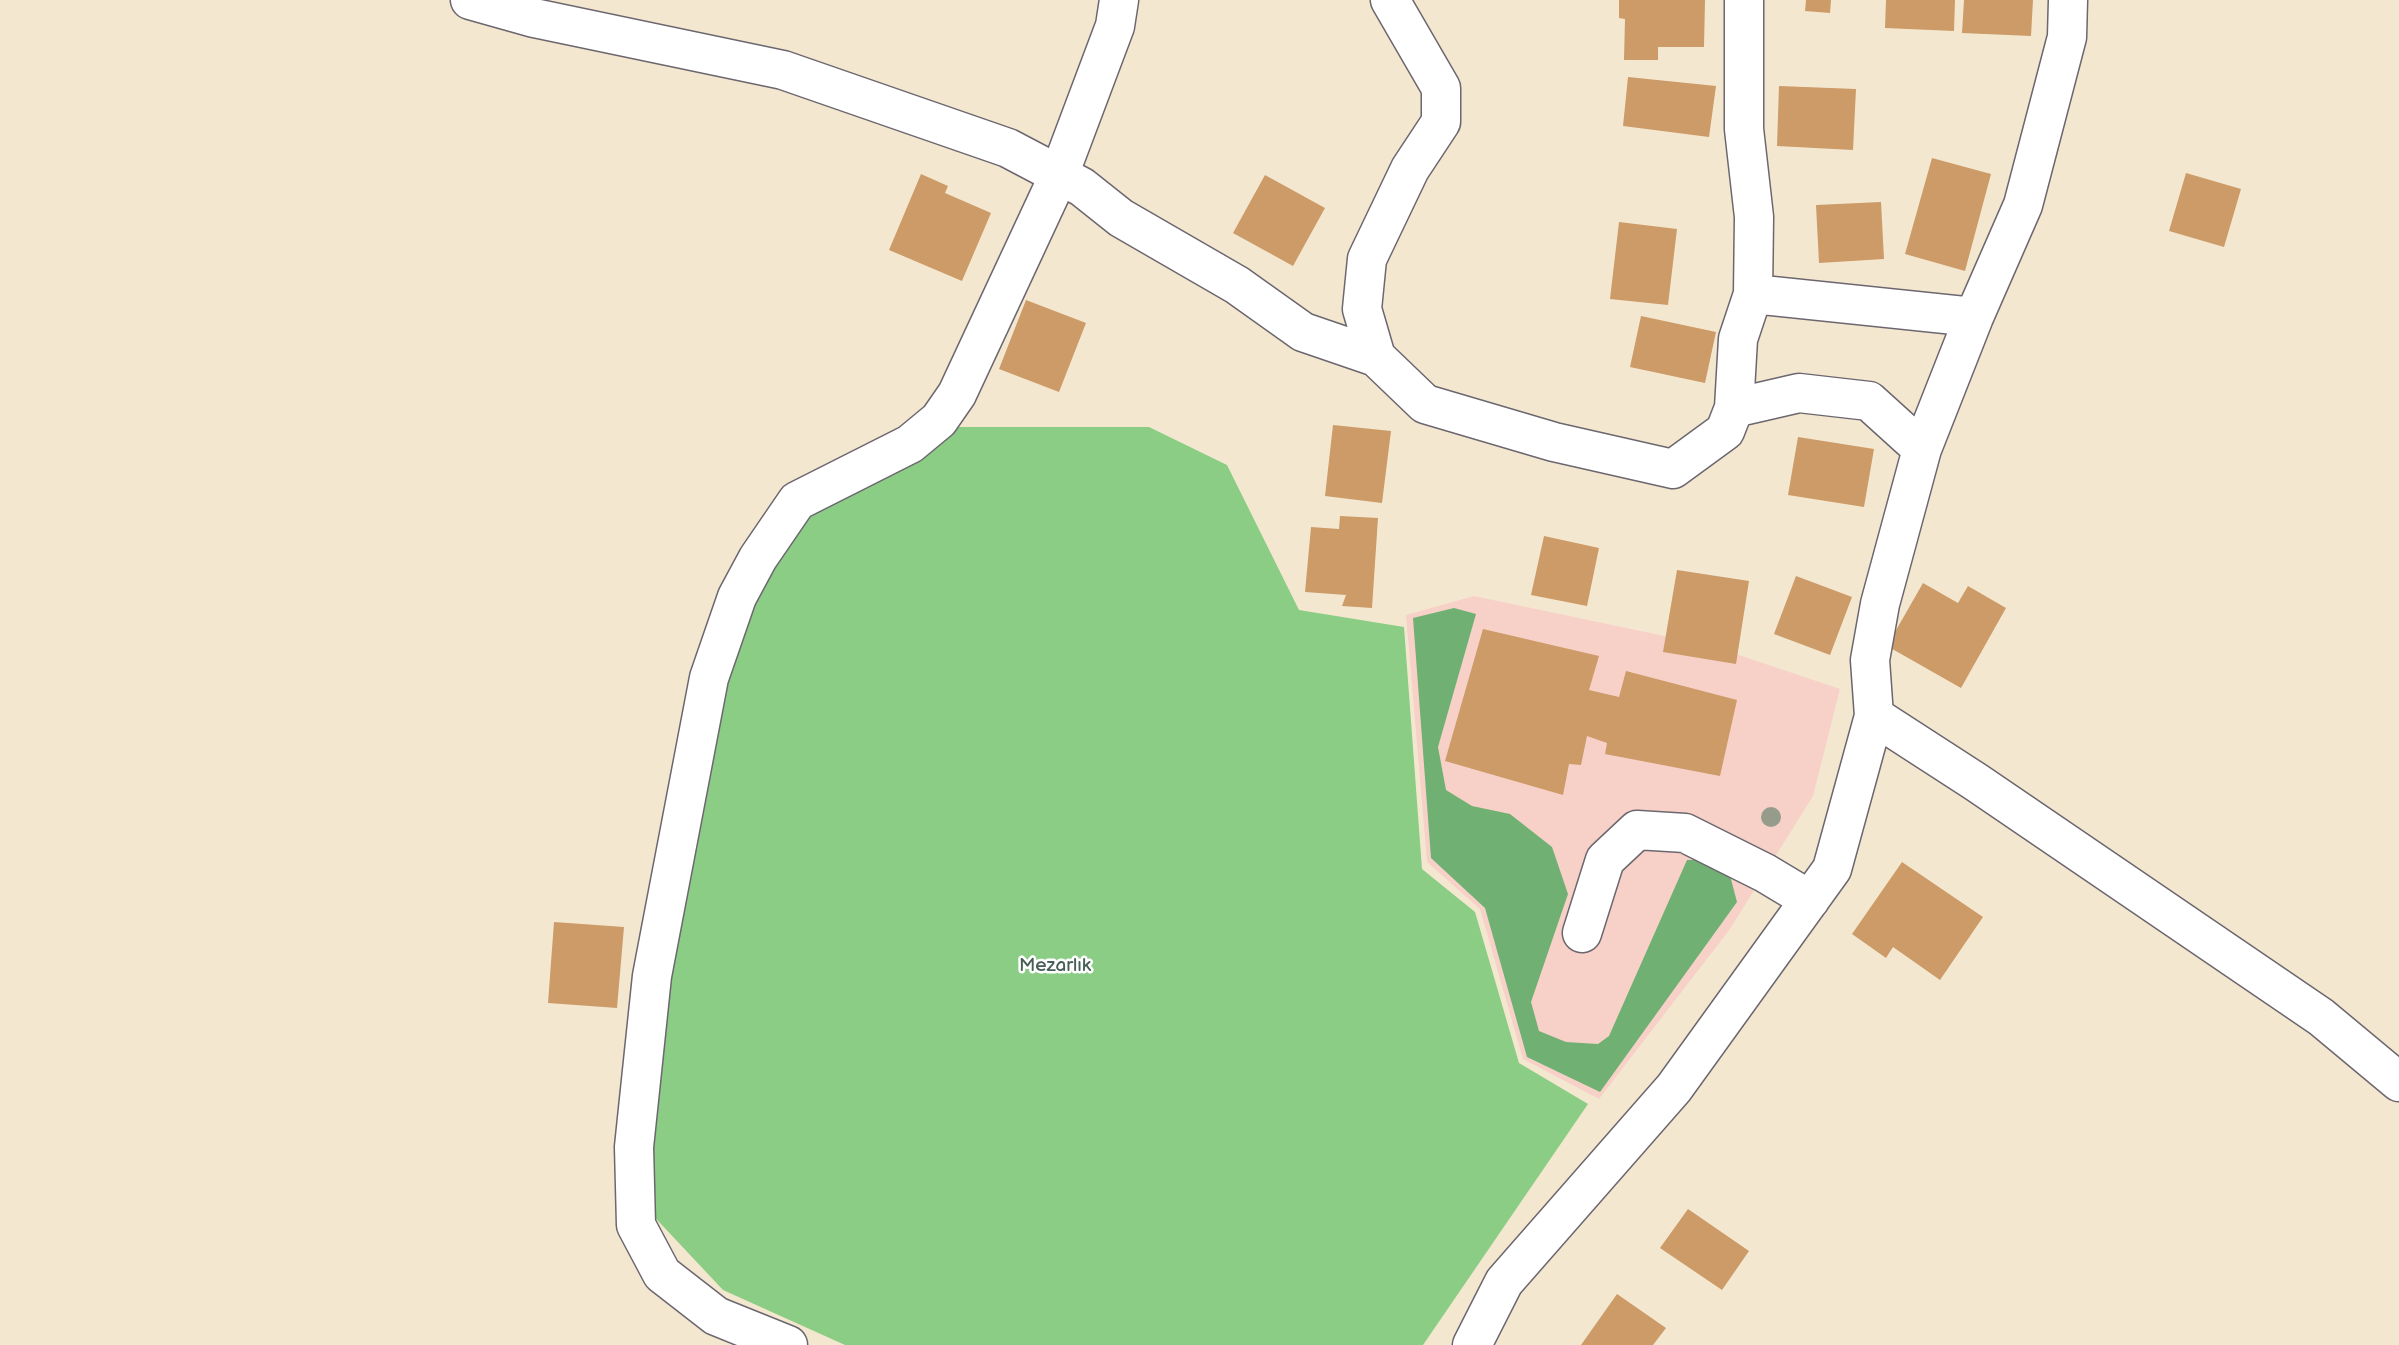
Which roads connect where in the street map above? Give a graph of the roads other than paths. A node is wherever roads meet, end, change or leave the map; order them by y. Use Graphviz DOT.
graph roads {
  1 [pos="470,0"];
  2 [pos="1118,0"];
  3 [pos="1390,0"];
  4 [pos="1744,0"];
  5 [pos="2068,0"];
  6 [pos="1059,175"];
  7 [pos="1753,294"];
  8 [pos="1974,317"];
  9 [pos="1376,357"];
  10 [pos="1734,408"];
  11 [pos="1922,449"];
  12 [pos="1874,716"];
  13 [pos="1810,900"];
  14 [pos="1582,933"];
  15 [pos="2399,1082"];
  16 [pos="788,1345"];
  17 [pos="1472,1345"];
  1 -- 6 [label="street"];
  2 -- 6 [label="street"];
  3 -- 9 [label="street"];
  4 -- 7 [label="street"];
  5 -- 8 [label="street"];
  6 -- 9 [label="street"];
  6 -- 16 [label="street"];
  7 -- 8 [label="street"];
  7 -- 10 [label="street"];
  8 -- 11 [label="street"];
  9 -- 10 [label="street"];
  10 -- 11 [label="street"];
  11 -- 12 [label="street"];
  12 -- 13 [label="street"];
  12 -- 15 [label="street"];
  13 -- 14 [label="street"];
  13 -- 17 [label="street"];
}
